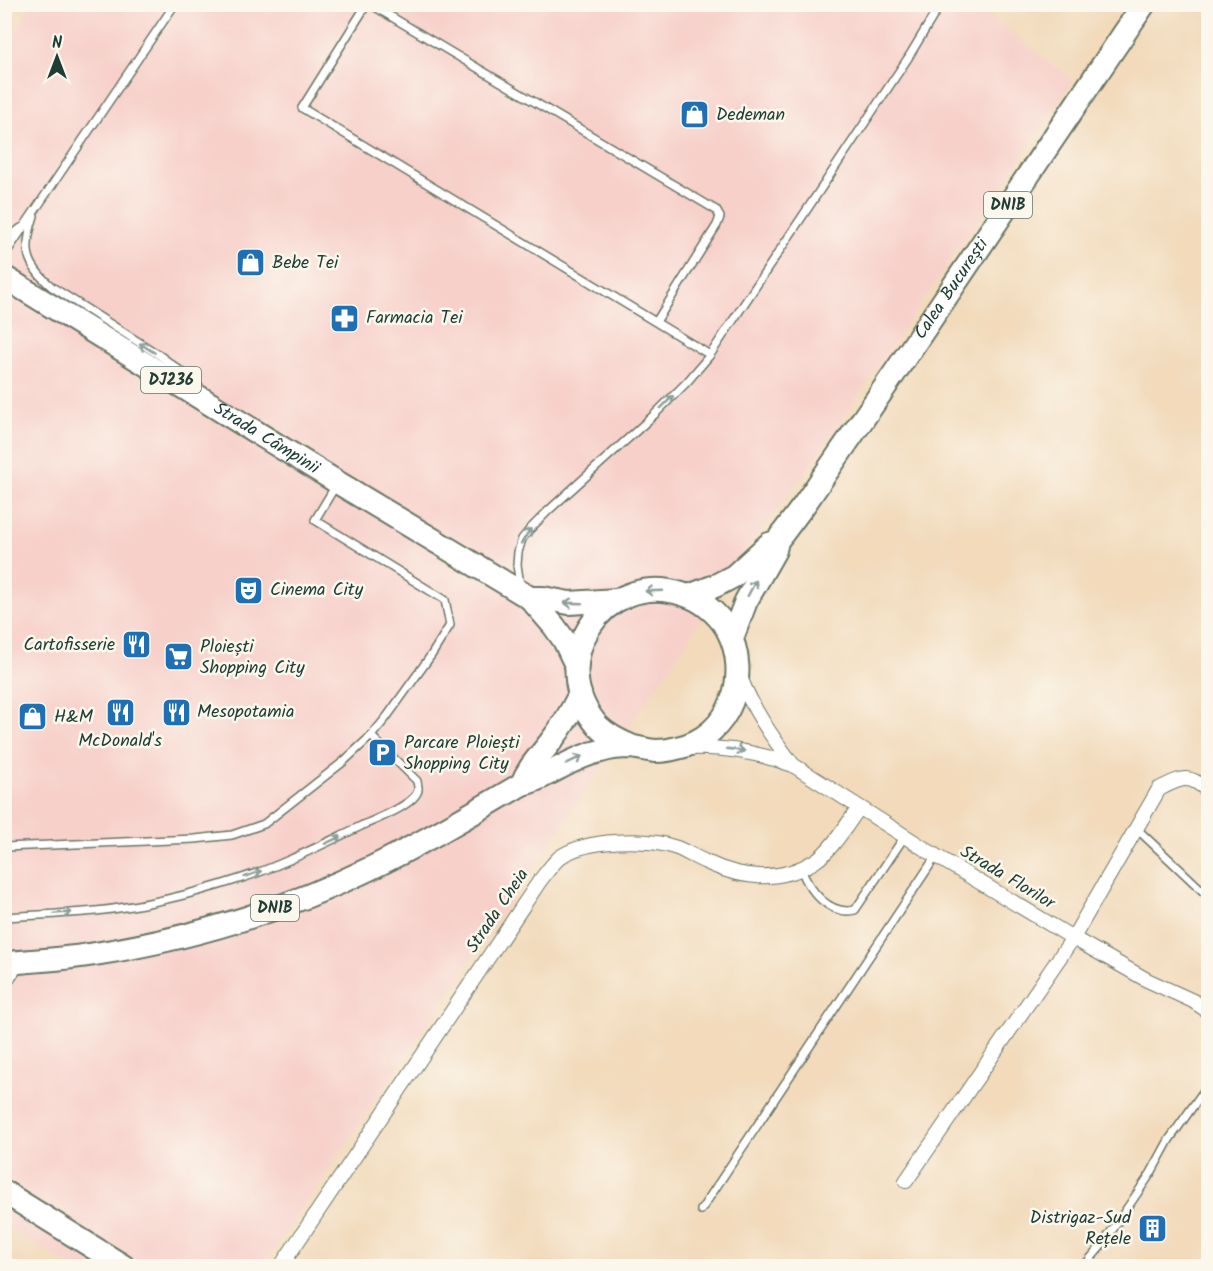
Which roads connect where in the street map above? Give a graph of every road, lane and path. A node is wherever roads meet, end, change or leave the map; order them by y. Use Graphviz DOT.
graph roads {
  1 [pos="175,4"];
  2 [pos="369,4"];
  3 [pos="939,4"];
  4 [pos="1144,4"];
  5 [pos="37,207"];
  6 [pos="26,224"];
  7 [pos="4,236"];
  8 [pos="4,256"];
  9 [pos="4,277"];
  10 [pos="656,322"];
  11 [pos="710,355"];
  12 [pos="205,401"];
  13 [pos="337,482"];
  14 [pos="777,541"];
  15 [pos="525,595"];
  16 [pos="689,596"];
  17 [pos="616,600"];
  18 [pos="732,638"];
  19 [pos="576,664"];
  20 [pos="738,672"];
  21 [pos="580,694"];
  22 [pos="371,736"];
  23 [pos="633,747"];
  24 [pos="678,748"];
  25 [pos="794,765"];
  26 [pos="522,784"];
  27 [pos="1209,791"];
  28 [pos="859,808"];
  29 [pos="1136,828"];
  30 [pos="904,836"];
  31 [pos="4,847"];
  32 [pos="936,856"];
  33 [pos="801,869"];
  34 [pos="1209,896"];
  35 [pos="4,917"];
  36 [pos="1073,938"];
  37 [pos="14,962"];
  38 [pos="4,989"];
  39 [pos="1209,1011"];
  40 [pos="1209,1085"];
  41 [pos="906,1182"];
  42 [pos="4,1192"];
  43 [pos="4,1210"];
  44 [pos="701,1210"];
  45 [pos="95,1266"];
  46 [pos="123,1266"];
  47 [pos="281,1266"];
  48 [pos="1084,1266"];
  1 -- 5 [label="lane"];
  2 -- 10 [label="lane"];
  2 -- 10 [label="lane"];
  3 -- 11 [label="lane"];
  4 -- 14 [label="main road, Calea București / DN1B"];
  5 -- 6 [label="lane"];
  12 -- 5 [label="lane, one-way"];
  6 -- 7 [label="lane"];
  6 -- 8 [label="lane"];
  9 -- 12 [label="main road, Strada Câmpinii / DJ236"];
  10 -- 11 [label="lane"];
  15 -- 11 [label="lane, one-way"];
  12 -- 13 [label="main road, Strada Câmpinii / DJ236"];
  13 -- 15 [label="main road, Strada Câmpinii / DJ236"];
  13 -- 22 [label="lane"];
  14 -- 16 [label="main road, DN1B"];
  18 -- 14 [label="main road, DN1B, one-way"];
  17 -- 15 [label="main road, DJ236, one-way"];
  15 -- 19 [label="main road, DJ236"];
  16 -- 17 [label="main road, DN1B, one-way"];
  16 -- 18 [label="main road, DN1B"];
  17 -- 19 [label="main road, DN1B"];
  18 -- 20 [label="main road, DN1B"];
  19 -- 21 [label="main road, DN1B"];
  20 -- 24 [label="main road, DN1B"];
  20 -- 25 [label="street"];
  21 -- 23 [label="main road, DN1B"];
  21 -- 26 [label="main road"];
  22 -- 31 [label="lane"];
  35 -- 22 [label="lane, one-way"];
  23 -- 24 [label="main road, DN1B"];
  26 -- 23 [label="main road, DN1B, one-way"];
  24 -- 25 [label="street, one-way"];
  25 -- 28 [label="street, Strada Florilor"];
  26 -- 37 [label="main road, DN1B"];
  27 -- 29 [label="street"];
  28 -- 30 [label="street, Strada Florilor"];
  28 -- 33 [label="street, Strada Cheia"];
  29 -- 34 [label="lane"];
  29 -- 36 [label="street"];
  30 -- 32 [label="street, Strada Florilor"];
  30 -- 33 [label="lane"];
  32 -- 36 [label="street, Strada Florilor"];
  32 -- 44 [label="lane"];
  33 -- 47 [label="street, Strada Cheia"];
  36 -- 39 [label="street, Strada Florilor"];
  36 -- 41 [label="street"];
  37 -- 38 [label="lane"];
  40 -- 48 [label="lane"];
  42 -- 46 [label="main road"];
  43 -- 45 [label="main road"];
}
